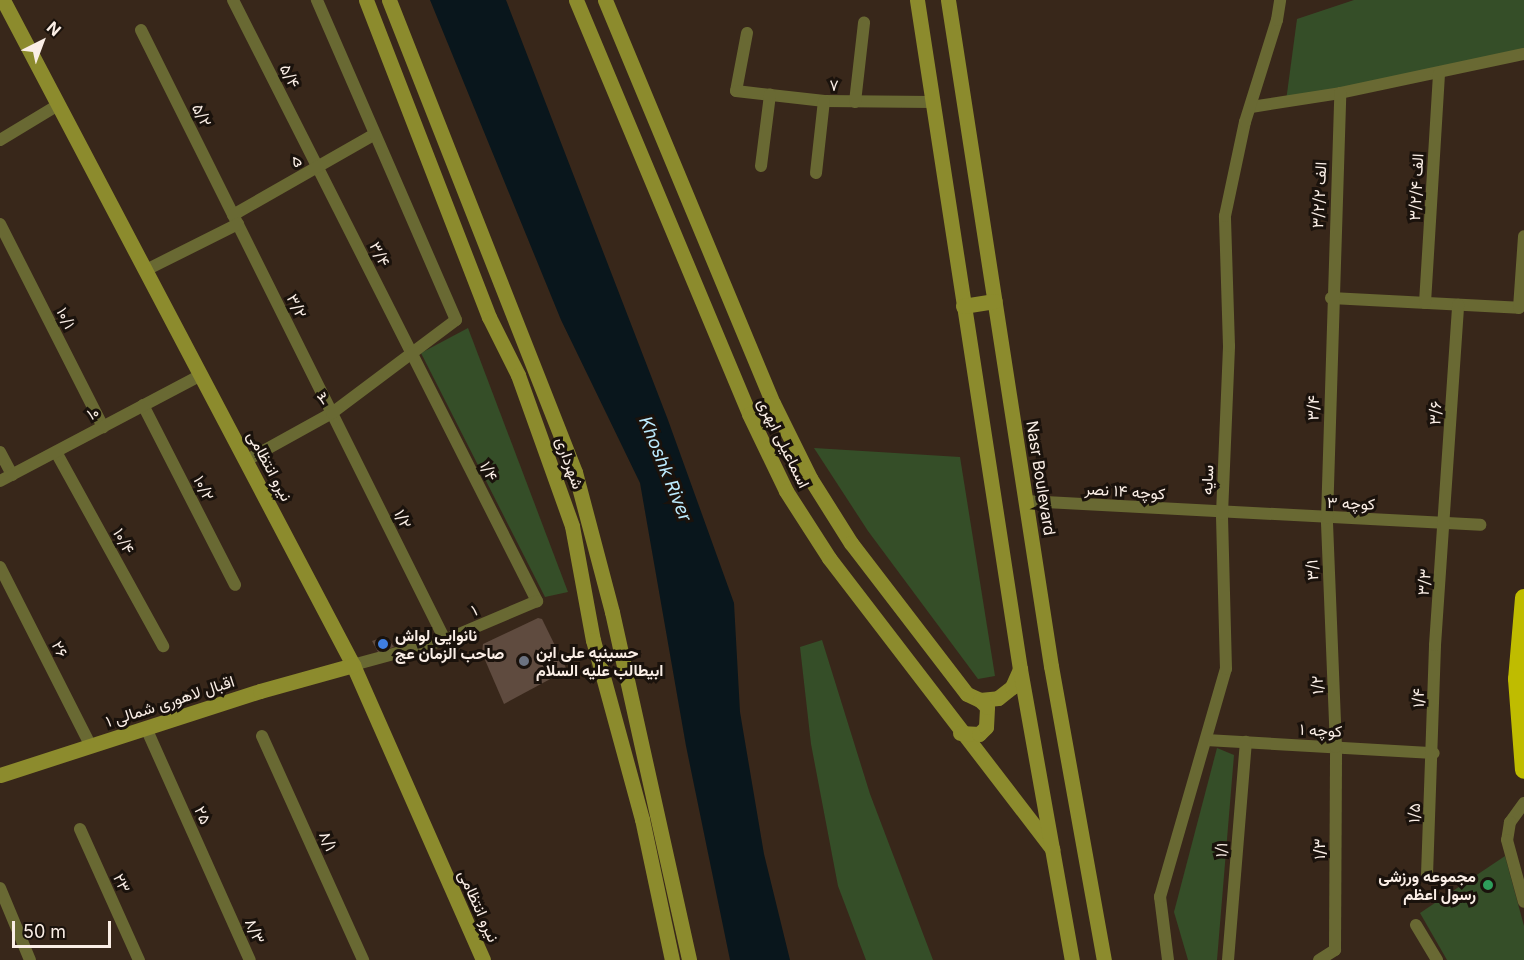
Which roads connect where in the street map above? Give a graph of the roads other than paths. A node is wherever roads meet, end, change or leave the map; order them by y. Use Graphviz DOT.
graph roads {
  1 [pos="3,0"];
  2 [pos="233,0"];
  3 [pos="317,0"];
  4 [pos="366,0"];
  5 [pos="389,0"];
  6 [pos="576,0"];
  7 [pos="605,0"];
  8 [pos="916,0"];
  9 [pos="948,0"];
  10 [pos="1280,0"];
  11 [pos="864,23"];
  12 [pos="141,30"];
  13 [pos="747,33"];
  14 [pos="1524,54"];
  15 [pos="1439,73"];
  16 [pos="1340,93"];
  17 [pos="770,95"];
  18 [pos="824,101"];
  19 [pos="855,102"];
  20 [pos="932,102"];
  21 [pos="58,105"];
  22 [pos="1251,107"];
  23 [pos="373,135"];
  24 [pos="0,140"];
  25 [pos="761,166"];
  26 [pos="318,168"];
  27 [pos="816,173"];
  28 [pos="235,219"];
  29 [pos="0,224"];
  30 [pos="1524,236"];
  31 [pos="146,270"];
  32 [pos="1331,298"];
  33 [pos="995,302"];
  34 [pos="1425,303"];
  35 [pos="1458,305"];
  36 [pos="963,306"];
  37 [pos="413,356"];
  38 [pos="201,375"];
  39 [pos="143,405"];
  40 [pos="332,413"];
  41 [pos="103,427"];
  42 [pos="0,452"];
  43 [pos="56,452"];
  44 [pos="247,460"];
  45 [pos="12,475"];
  46 [pos="0,482"];
  47 [pos="1026,501"];
  48 [pos="1222,514"];
  49 [pos="1327,518"];
  50 [pos="1446,524"];
  51 [pos="1479,525"];
  52 [pos="0,567"];
  53 [pos="235,585"];
  54 [pos="1524,598"];
  55 [pos="537,601"];
  56 [pos="1330,621"];
  57 [pos="445,640"];
  58 [pos="1435,645"];
  59 [pos="164,646"];
  60 [pos="353,665"];
  61 [pos="1020,669"];
  62 [pos="980,700"];
  63 [pos="146,728"];
  64 [pos="960,733"];
  65 [pos="262,736"];
  66 [pos="1206,740"];
  67 [pos="1246,742"];
  68 [pos="91,746"];
  69 [pos="1336,747"];
  70 [pos="1434,753"];
  71 [pos="1524,770"];
  72 [pos="0,775"];
  73 [pos="1524,803"];
  74 [pos="80,829"];
  75 [pos="1052,849"];
  76 [pos="1427,874"];
  77 [pos="0,888"];
  78 [pos="1524,902"];
  79 [pos="231,917"];
  80 [pos="1416,925"];
  81 [pos="136,955"];
  82 [pos="30,960"];
  83 [pos="250,960"];
  84 [pos="363,960"];
  85 [pos="483,960"];
  86 [pos="672,960"];
  87 [pos="689,960"];
  88 [pos="1072,960"];
  89 [pos="1104,960"];
  90 [pos="1168,960"];
  91 [pos="1228,960"];
  92 [pos="1319,960"];
  93 [pos="1437,960"];
  1 -- 21 [label="main road, نیرو انتظامی"];
  2 -- 26 [label="street, ۵/۴"];
  3 -- 23 [label="street"];
  4 -- 86 [label="main road, شهرداری"];
  5 -- 87 [label="main road, شهرداری"];
  6 -- 64 [label="main road, اسماعیلی ابهری"];
  7 -- 62 [label="main road, اسماعیلی ابهری"];
  8 -- 20 [label="main road"];
  9 -- 33 [label="main road, Nasr Boulevard"];
  10 -- 22 [label="street, سایه"];
  11 -- 19 [label="street"];
  12 -- 28 [label="street, ۵/۲"];
  13 -- 17 [label="street, ۷"];
  14 -- 15 [label="street"];
  15 -- 16 [label="street"];
  15 -- 34 [label="street, ۳/۲/۴ الف"];
  16 -- 22 [label="street"];
  16 -- 32 [label="street, ۳/۲/۲ الف"];
  17 -- 18 [label="street, ۷"];
  17 -- 25 [label="street"];
  18 -- 19 [label="street, ۷"];
  18 -- 27 [label="street"];
  19 -- 20 [label="street, ۷"];
  20 -- 36 [label="main road"];
  21 -- 24 [label="street"];
  21 -- 31 [label="main road, نیرو انتظامی"];
  22 -- 48 [label="street, سایه"];
  23 -- 26 [label="street, ۵"];
  23 -- 37 [label="street, ۳"];
  26 -- 28 [label="street, ۵"];
  26 -- 37 [label="street, ۳/۴"];
  28 -- 31 [label="street, ۵"];
  28 -- 40 [label="street, ۳/۲"];
  29 -- 41 [label="street, ۱۰/۱"];
  30 -- 35 [label="street"];
  31 -- 38 [label="main road, نیرو انتظامی"];
  32 -- 34 [label="street"];
  32 -- 49 [label="street, ۳/۴"];
  33 -- 36 [label="main road"];
  33 -- 47 [label="main road, Nasr Boulevard"];
  34 -- 35 [label="street"];
  35 -- 50 [label="street, ۳/۶"];
  36 -- 61 [label="main road"];
  37 -- 40 [label="street, ۳"];
  37 -- 55 [label="street, ۱/۴"];
  38 -- 39 [label="street, ۱۰"];
  38 -- 44 [label="main road, نیرو انتظامی"];
  39 -- 41 [label="street, ۱۰"];
  39 -- 53 [label="street, ۱۰/۲"];
  40 -- 44 [label="street, ۳"];
  40 -- 57 [label="street, ۱/۲"];
  41 -- 43 [label="street, ۱۰"];
  42 -- 45 [label="street"];
  43 -- 45 [label="street, ۱۰"];
  43 -- 59 [label="street, ۱۰/۴"];
  44 -- 60 [label="main road, نیرو انتظامی"];
  45 -- 46 [label="street, ۱۰"];
  47 -- 48 [label="street, کوچه ۱۴ نصر"];
  47 -- 89 [label="main road, Nasr Boulevard"];
  48 -- 49 [label="street, کوچه ۳"];
  48 -- 66 [label="street, سایه"];
  49 -- 50 [label="street, کوچه ۳"];
  49 -- 56 [label="street, ۳/۱"];
  50 -- 51 [label="street, کوچه ۳"];
  50 -- 58 [label="street, ۳/۳"];
  52 -- 68 [label="street, ۲۶"];
  54 -- 71 [label="highway"];
  55 -- 57 [label="street, ۱"];
  56 -- 69 [label="street, ۱/۲"];
  57 -- 60 [label="street, ۱"];
  58 -- 70 [label="street, ۱/۴"];
  60 -- 63 [label="main road, اقبال لاهوری شمالی ۱"];
  60 -- 85 [label="main road, نیرو انتظامی"];
  61 -- 62 [label="main road"];
  61 -- 75 [label="main road"];
  62 -- 64 [label="main road"];
  63 -- 68 [label="main road, اقبال لاهوری شمالی ۱"];
  63 -- 79 [label="street, ۲۵"];
  64 -- 75 [label="main road, اسماعیلی ابهری"];
  65 -- 84 [label="street, ۸/۱"];
  66 -- 67 [label="street, کوچه ۱"];
  66 -- 90 [label="street, سایه"];
  67 -- 69 [label="street, کوچه ۱"];
  67 -- 91 [label="street, ۱/۱"];
  68 -- 72 [label="main road, اقبال لاهوری شمالی ۱"];
  69 -- 70 [label="street, کوچه ۱"];
  69 -- 92 [label="street, ۱/۳"];
  70 -- 76 [label="street, ۱/۵"];
  73 -- 78 [label="street"];
  74 -- 81 [label="street, ۲۳"];
  75 -- 88 [label="main road"];
  77 -- 82 [label="street"];
  79 -- 83 [label="street, ۸/۳"];
  80 -- 93 [label="street"];
}
